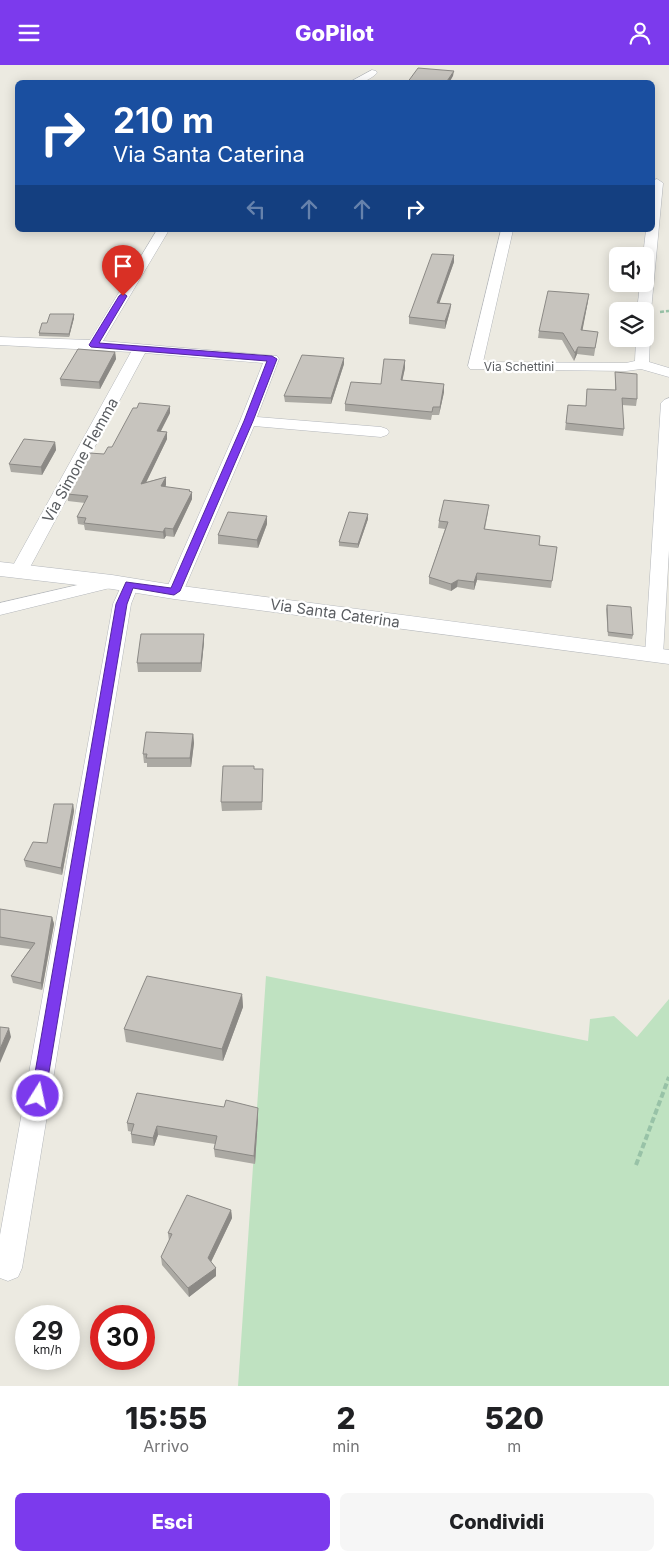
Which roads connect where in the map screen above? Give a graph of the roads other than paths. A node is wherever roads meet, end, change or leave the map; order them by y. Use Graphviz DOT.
graph roads {
  1 [pos="372,73"];
  2 [pos="359,80"];
  3 [pos="658,183"];
  4 [pos="655,206"];
  5 [pos="162,232"];
  6 [pos="507,232"];
  7 [pos="652,232"];
  8 [pos="645,302"];
  9 [pos="0,341"];
  10 [pos="94,345"];
  11 [pos="643,347"];
  12 [pos="140,349"];
  13 [pos="642,364"];
  14 [pos="669,373"];
  15 [pos="669,403"];
  16 [pos="248,421"];
  17 [pos="381,432"];
  18 [pos="10,570"];
  19 [pos="121,583"];
  20 [pos="174,591"];
  21 [pos="0,609"];
  22 [pos="661,656"];
  23 [pos="8,1268"];
  1 -- 2 [label="street"];
  3 -- 4 [label="street"];
  5 -- 10 [label="street"];
  6 -- 13 [label="street, Via Schettini"];
  7 -- 8 [label="street"];
  9 -- 10 [label="street"];
  10 -- 12 [label="street"];
  11 -- 13 [label="street"];
  12 -- 16 [label="street"];
  12 -- 18 [label="street, Via Simone Flemma"];
  13 -- 14 [label="street"];
  15 -- 22 [label="street"];
  16 -- 17 [label="street"];
  16 -- 20 [label="street"];
  18 -- 19 [label="street, Via Santa Caterina"];
  19 -- 20 [label="street, Via Santa Caterina"];
  19 -- 21 [label="street"];
  19 -- 23 [label="street"];
  20 -- 22 [label="street, Via Santa Caterina"];
}
